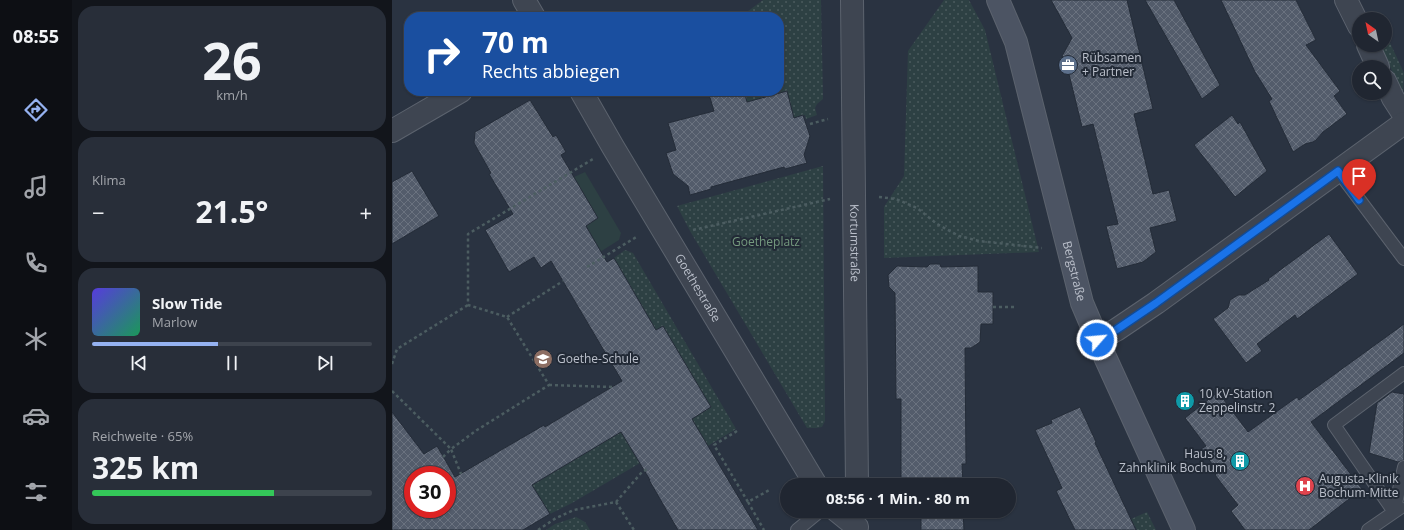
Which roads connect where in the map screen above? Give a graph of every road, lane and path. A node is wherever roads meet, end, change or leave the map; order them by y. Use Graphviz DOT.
graph roads {
  1 [pos="524,0"];
  2 [pos="852,0"];
  3 [pos="998,0"];
  4 [pos="1346,0"];
  5 [pos="531,12"];
  6 [pos="1352,12"];
  7 [pos="452,96"];
  8 [pos="584,96"];
  9 [pos="1392,96"];
  10 [pos="1404,115"];
  11 [pos="830,118"];
  12 [pos="1404,122"];
  13 [pos="810,124"];
  14 [pos="392,131"];
  15 [pos="613,147"];
  16 [pos="1338,171"];
  17 [pos="855,197"];
  18 [pos="663,230"];
  19 [pos="1043,248"];
  20 [pos="1404,259"];
  21 [pos="587,267"];
  22 [pos="563,281"];
  23 [pos="468,305"];
  24 [pos="993,307"];
  25 [pos="1016,307"];
  26 [pos="507,317"];
  27 [pos="1097,340"];
  28 [pos="392,364"];
  29 [pos="1404,372"];
  30 [pos="549,386"];
  31 [pos="613,387"];
  32 [pos="392,391"];
  33 [pos="737,431"];
  34 [pos="451,449"];
  35 [pos="444,457"];
  36 [pos="1404,467"];
  37 [pos="649,468"];
  38 [pos="461,474"];
  39 [pos="812,478"];
  40 [pos="857,478"];
  41 [pos="771,489"];
  42 [pos="616,502"];
  43 [pos="748,502"];
  44 [pos="1399,508"];
  45 [pos="812,518"];
  46 [pos="538,530"];
  47 [pos="634,530"];
  48 [pos="764,530"];
  49 [pos="797,530"];
  50 [pos="1184,530"];
  51 [pos="1368,530"];
  1 -- 5 [label="street"];
  2 -- 17 [label="street, Kortumstraße"];
  3 -- 27 [label="street, Bergstraße"];
  4 -- 6 [label="street"];
  7 -- 14 [label="street"];
  8 -- 15 [label="street, Goethestraße"];
  9 -- 10 [label="street"];
  11 -- 13 [label="path"];
  12 -- 16 [label="street"];
  15 -- 18 [label="street, Goethestraße"];
  15 -- 23 [label="path"];
  16 -- 20 [label="lane"];
  16 -- 27 [label="street"];
  17 -- 18 [label="path"];
  17 -- 19 [label="path"];
  17 -- 40 [label="street, Kortumstraße"];
  18 -- 21 [label="path"];
  18 -- 39 [label="street, Goethestraße"];
  22 -- 26 [label="path"];
  23 -- 26 [label="path"];
  23 -- 28 [label="path"];
  24 -- 25 [label="path"];
  26 -- 30 [label="path"];
  27 -- 50 [label="street, Bergstraße"];
  29 -- 44 [label="lane"];
  30 -- 31 [label="path"];
  30 -- 34 [label="path"];
  32 -- 34 [label="path"];
  33 -- 43 [label="path"];
  34 -- 35 [label="path"];
  34 -- 38 [label="path"];
  36 -- 44 [label="lane"];
  37 -- 42 [label="path"];
  41 -- 43 [label="path"];
  42 -- 46 [label="path"];
  42 -- 47 [label="path"];
  43 -- 48 [label="path"];
  44 -- 51 [label="lane"];
  45 -- 49 [label="lane"];
}
